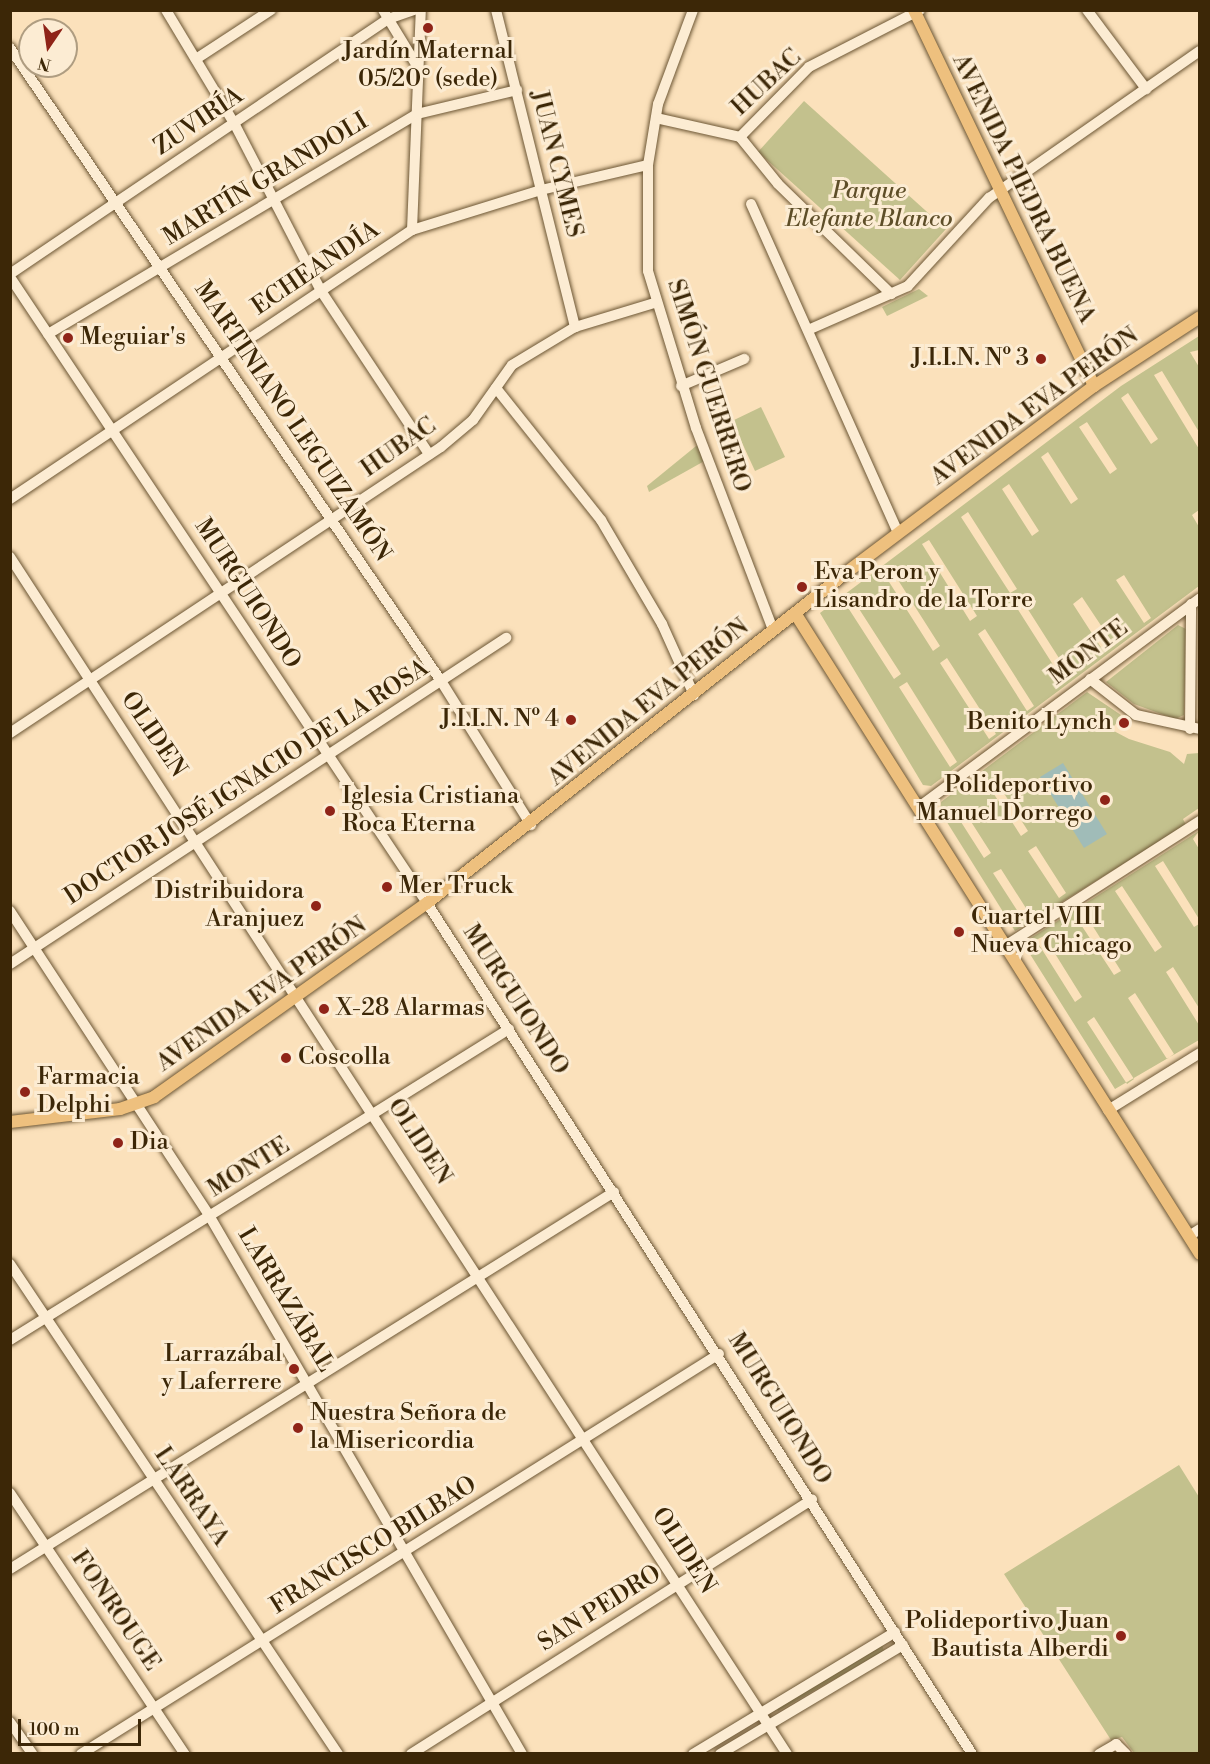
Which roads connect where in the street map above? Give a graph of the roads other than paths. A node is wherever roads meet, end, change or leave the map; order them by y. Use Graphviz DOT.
graph roads {
  1 [pos="166,10"];
  2 [pos="271,10"];
  3 [pos="414,10"];
  4 [pos="421,10"];
  5 [pos="496,10"];
  6 [pos="693,10"];
  7 [pos="1087,10"];
  8 [pos="916,11"];
  9 [pos="386,15"];
  10 [pos="10,48"];
  11 [pos="1200,51"];
  12 [pos="196,59"];
  13 [pos="417,67"];
  14 [pos="1146,88"];
  15 [pos="517,90"];
  16 [pos="417,114"];
  17 [pos="656,118"];
  18 [pos="234,123"];
  19 [pos="740,137"];
  20 [pos="648,165"];
  21 [pos="541,190"];
  22 [pos="1000,190"];
  23 [pos="271,201"];
  24 [pos="118,203"];
  25 [pos="751,204"];
  26 [pos="412,230"];
  27 [pos="161,266"];
  28 [pos="10,275"];
  29 [pos="321,291"];
  30 [pos="891,294"];
  31 [pos="654,303"];
  32 [pos="1200,316"];
  33 [pos="574,327"];
  34 [pos="807,330"];
  35 [pos="48,334"];
  36 [pos="221,358"];
  37 [pos="744,359"];
  38 [pos="681,386"];
  39 [pos="1094,386"];
  40 [pos="496,388"];
  41 [pos="115,432"];
  42 [pos="429,454"];
  43 [pos="10,499"];
  44 [pos="332,519"];
  45 [pos="898,533"];
  46 [pos="10,557"];
  47 [pos="221,592"];
  48 [pos="1195,601"];
  49 [pos="795,613"];
  50 [pos="773,630"];
  51 [pos="506,638"];
  52 [pos="90,679"];
  53 [pos="1090,679"];
  54 [pos="441,681"];
  55 [pos="694,695"];
  56 [pos="1195,729"];
  57 [pos="10,733"];
  58 [pos="328,755"];
  59 [pos="919,807"];
  60 [pos="1200,821"];
  61 [pos="531,825"];
  62 [pos="197,838"];
  63 [pos="427,903"];
  64 [pos="10,911"];
  65 [pos="1005,946"];
  66 [pos="35,948"];
  67 [pos="10,964"];
  68 [pos="298,996"];
  69 [pos="509,1029"];
  70 [pos="1200,1053"];
  71 [pos="138,1104"];
  72 [pos="1108,1110"];
  73 [pos="375,1113"];
  74 [pos="10,1122"];
  75 [pos="614,1192"];
  76 [pos="210,1217"];
  77 [pos="1194,1233"];
  78 [pos="1200,1254"];
  79 [pos="10,1264"];
  80 [pos="481,1276"];
  81 [pos="47,1317"];
  82 [pos="10,1340"];
  83 [pos="719,1354"];
  84 [pos="310,1382"];
  85 [pos="585,1438"];
  86 [pos="154,1479"];
  87 [pos="10,1493"];
  88 [pos="812,1500"];
  89 [pos="46,1547"];
  90 [pos="406,1551"];
  91 [pos="10,1569"];
  92 [pos="679,1584"];
  93 [pos="895,1632"];
  94 [pos="262,1640"];
  95 [pos="903,1645"];
  96 [pos="492,1702"];
  97 [pos="154,1708"];
  98 [pos="761,1712"];
  99 [pos="10,1722"];
  100 [pos="769,1725"];
  101 [pos="32,1754"];
  102 [pos="81,1754"];
  103 [pos="185,1754"];
  104 [pos="338,1754"];
  105 [pos="411,1754"];
  106 [pos="522,1754"];
  107 [pos="693,1754"];
  108 [pos="720,1754"];
  109 [pos="788,1754"];
  110 [pos="972,1754"];
  111 [pos="1099,1754"];
  112 [pos="1126,1754"];
  1 -- 12 [label="street"];
  2 -- 12 [label="street"];
  3 -- 9 [label="street, ZUVIRÍA"];
  4 -- 13 [label="street"];
  5 -- 15 [label="street, JUAN CYMES"];
  6 -- 17 [label="street, SIMÓN GUERRERO"];
  7 -- 14 [label="street"];
  8 -- 19 [label="street, HUBAC"];
  8 -- 22 [label="main road, AVENIDA PIEDRA BUENA"];
  9 -- 13 [label="street"];
  9 -- 18 [label="street, ZUVIRÍA"];
  10 -- 24 [label="street, MARTINIANO LEGUIZAMÓN"];
  11 -- 14 [label="street"];
  12 -- 18 [label="street"];
  13 -- 16 [label="street"];
  14 -- 22 [label="street"];
  15 -- 16 [label="street, MARTÍN GRANDOLI"];
  15 -- 21 [label="street, JUAN CYMES"];
  16 -- 23 [label="street, MARTÍN GRANDOLI"];
  16 -- 26 [label="street"];
  17 -- 19 [label="street"];
  17 -- 20 [label="street, SIMÓN GUERRERO"];
  18 -- 23 [label="street"];
  18 -- 24 [label="street, ZUVIRÍA"];
  19 -- 30 [label="street"];
  20 -- 21 [label="street, ECHEANDÍA"];
  20 -- 31 [label="street, SIMÓN GUERRERO"];
  21 -- 26 [label="street, ECHEANDÍA"];
  21 -- 33 [label="street, JUAN CYMES"];
  22 -- 30 [label="street"];
  22 -- 39 [label="main road, AVENIDA PIEDRA BUENA"];
  23 -- 27 [label="street, MARTÍN GRANDOLI"];
  23 -- 29 [label="street"];
  24 -- 27 [label="street, MARTINIANO LEGUIZAMÓN"];
  24 -- 28 [label="street, ZUVIRÍA"];
  25 -- 34 [label="street"];
  26 -- 29 [label="street, ECHEANDÍA"];
  27 -- 35 [label="street, MARTÍN GRANDOLI"];
  27 -- 36 [label="street, MARTINIANO LEGUIZAMÓN"];
  28 -- 35 [label="street, MURGUIONDO"];
  29 -- 36 [label="street, ECHEANDÍA"];
  29 -- 42 [label="street"];
  30 -- 34 [label="street"];
  31 -- 33 [label="street, HUBAC"];
  31 -- 38 [label="street, SIMÓN GUERRERO"];
  32 -- 39 [label="main road, AVENIDA EVA PERÓN"];
  33 -- 40 [label="street, HUBAC"];
  34 -- 45 [label="street"];
  35 -- 41 [label="street, MURGUIONDO"];
  36 -- 41 [label="street, ECHEANDÍA"];
  36 -- 44 [label="street, MARTINIANO LEGUIZAMÓN"];
  37 -- 38 [label="street"];
  38 -- 50 [label="street, SIMÓN GUERRERO"];
  39 -- 45 [label="main road, AVENIDA EVA PERÓN"];
  40 -- 42 [label="street, HUBAC"];
  40 -- 55 [label="street"];
  41 -- 43 [label="street, ECHEANDÍA"];
  41 -- 47 [label="street, MURGUIONDO"];
  42 -- 44 [label="street, HUBAC"];
  44 -- 47 [label="street, HUBAC"];
  44 -- 54 [label="street, MARTINIANO LEGUIZAMÓN"];
  45 -- 49 [label="main road, AVENIDA EVA PERÓN"];
  46 -- 52 [label="street, OLIDEN"];
  47 -- 52 [label="street, HUBAC"];
  47 -- 58 [label="street, MURGUIONDO"];
  48 -- 53 [label="street, MONTE"];
  48 -- 56 [label="street"];
  49 -- 50 [label="main road, AVENIDA EVA PERÓN"];
  49 -- 59 [label="main road"];
  50 -- 55 [label="main road, AVENIDA EVA PERÓN"];
  51 -- 54 [label="street, DOCTOR JOSÉ IGNACIO DE LA ROSA"];
  52 -- 57 [label="street, HUBAC"];
  52 -- 62 [label="street, OLIDEN"];
  53 -- 56 [label="street"];
  53 -- 59 [label="street, MONTE"];
  54 -- 58 [label="street, DOCTOR JOSÉ IGNACIO DE LA ROSA"];
  54 -- 61 [label="street, MARTINIANO LEGUIZAMÓN"];
  55 -- 61 [label="main road, AVENIDA EVA PERÓN"];
  58 -- 62 [label="street, DOCTOR JOSÉ IGNACIO DE LA ROSA"];
  58 -- 63 [label="street, MURGUIONDO"];
  59 -- 65 [label="main road"];
  60 -- 65 [label="street"];
  61 -- 63 [label="main road, AVENIDA EVA PERÓN"];
  62 -- 66 [label="street, DOCTOR JOSÉ IGNACIO DE LA ROSA"];
  62 -- 68 [label="street, OLIDEN"];
  63 -- 68 [label="main road, AVENIDA EVA PERÓN"];
  63 -- 69 [label="street, MURGUIONDO"];
  64 -- 66 [label="street, LARRAZÁBAL"];
  65 -- 72 [label="main road"];
  66 -- 67 [label="street, DOCTOR JOSÉ IGNACIO DE LA ROSA"];
  66 -- 71 [label="street, LARRAZÁBAL"];
  68 -- 71 [label="main road, AVENIDA EVA PERÓN"];
  68 -- 73 [label="street, OLIDEN"];
  69 -- 73 [label="street, MONTE"];
  69 -- 75 [label="street, MURGUIONDO"];
  70 -- 72 [label="street"];
  71 -- 74 [label="main road, AVENIDA EVA PERÓN"];
  71 -- 76 [label="street, LARRAZÁBAL"];
  72 -- 77 [label="main road"];
  73 -- 76 [label="street, MONTE"];
  73 -- 80 [label="street, OLIDEN"];
  75 -- 80 [label="street"];
  75 -- 83 [label="street, MURGUIONDO"];
  76 -- 81 [label="street, MONTE"];
  76 -- 84 [label="street, LARRAZÁBAL"];
  77 -- 78 [label="main road"];
  79 -- 81 [label="street, LARRAYA"];
  80 -- 84 [label="street"];
  80 -- 85 [label="street, OLIDEN"];
  81 -- 82 [label="street, MONTE"];
  81 -- 86 [label="street, LARRAYA"];
  83 -- 85 [label="street, FRANCISCO BILBAO"];
  83 -- 88 [label="street, MURGUIONDO"];
  84 -- 86 [label="street"];
  84 -- 90 [label="street, LARRAZÁBAL"];
  85 -- 90 [label="street, FRANCISCO BILBAO"];
  85 -- 92 [label="street, OLIDEN"];
  86 -- 89 [label="street"];
  86 -- 94 [label="street, LARRAYA"];
  87 -- 89 [label="street, FONROUGE"];
  88 -- 92 [label="street, SAN PEDRO"];
  88 -- 93 [label="street, MURGUIONDO"];
  89 -- 91 [label="street"];
  89 -- 97 [label="street, FONROUGE"];
  90 -- 94 [label="street, FRANCISCO BILBAO"];
  90 -- 96 [label="street, LARRAZÁBAL"];
  92 -- 96 [label="street, SAN PEDRO"];
  92 -- 98 [label="street, OLIDEN"];
  93 -- 95 [label="street, MURGUIONDO"];
  93 -- 98 [label="street"];
  94 -- 97 [label="street, FRANCISCO BILBAO"];
  94 -- 104 [label="street, LARRAYA"];
  95 -- 100 [label="street"];
  95 -- 110 [label="street, MURGUIONDO"];
  96 -- 105 [label="street, SAN PEDRO"];
  96 -- 106 [label="street, LARRAZÁBAL"];
  97 -- 102 [label="street, FRANCISCO BILBAO"];
  97 -- 103 [label="street, FONROUGE"];
  98 -- 100 [label="street, OLIDEN"];
  98 -- 107 [label="street"];
  99 -- 101 [label="street"];
  100 -- 108 [label="street"];
  100 -- 109 [label="street, OLIDEN"];
  111 -- 112 [label="street"];
}
